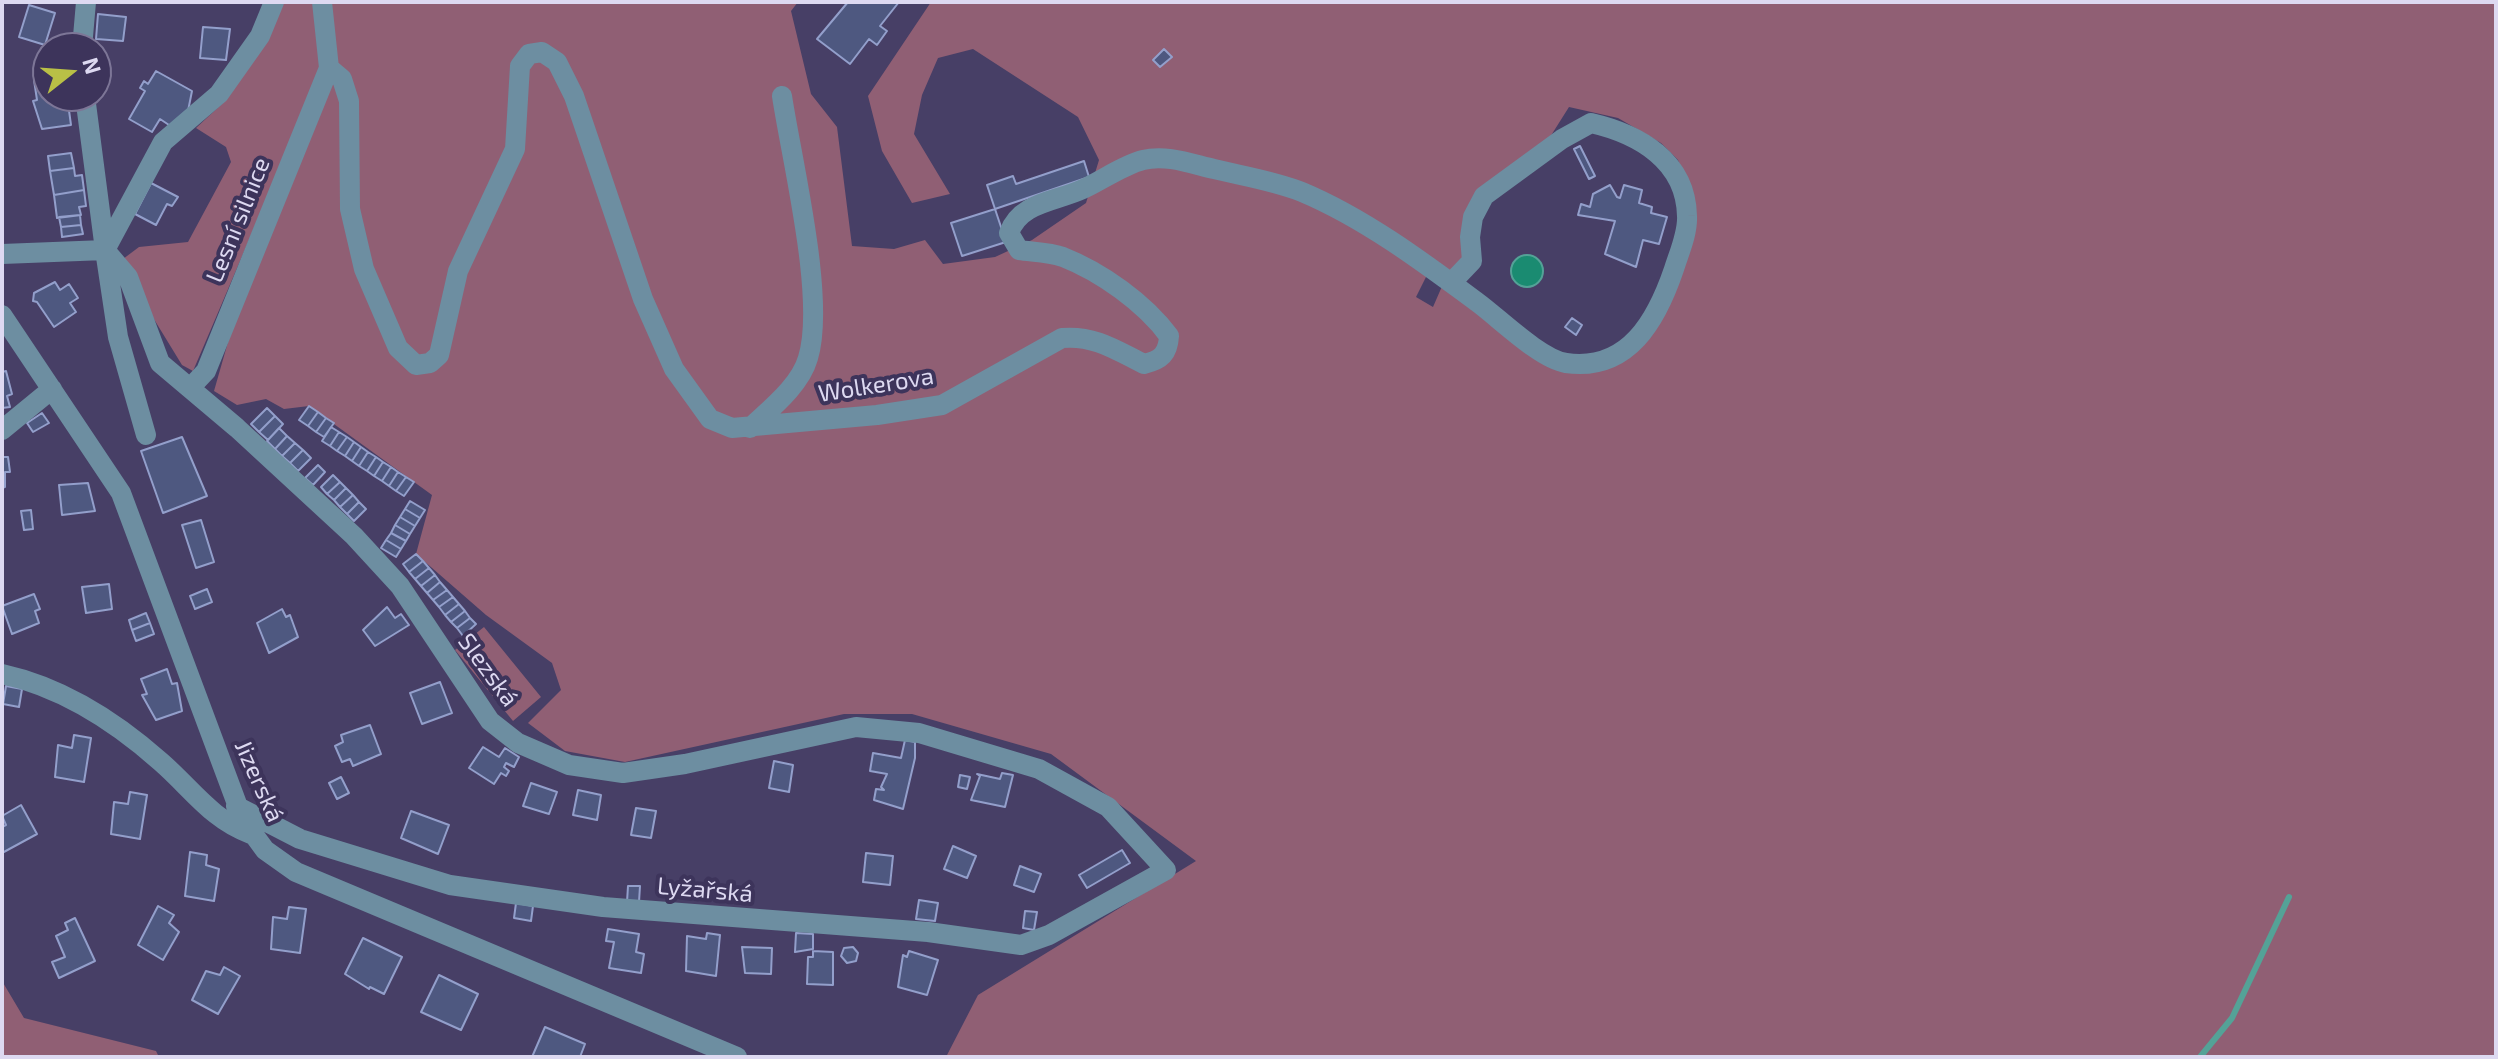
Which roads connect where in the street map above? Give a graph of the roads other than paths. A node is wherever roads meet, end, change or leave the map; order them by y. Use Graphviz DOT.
graph roads {
  1 [pos="86,2"];
  2 [pos="274,2"];
  3 [pos="322,2"];
  4 [pos="83,32"];
  5 [pos="329,68"];
  6 [pos="782,96"];
  7 [pos="87,112"];
  8 [pos="105,250"];
  9 [pos="2,254"];
  10 [pos="1451,283"];
  11 [pos="2,315"];
  12 [pos="191,387"];
  13 [pos="52,389"];
  14 [pos="750,428"];
  15 [pos="2,430"];
  16 [pos="146,435"];
  17 [pos="2,674"];
  18 [pos="236,806"];
  19 [pos="251,834"];
  20 [pos="1166,870"];
  21 [pos="737,1057"];
  1 -- 4 [label="street"];
  2 -- 8 [label="street"];
  3 -- 5 [label="street, Wolkerova"];
  5 -- 12 [label="street, Lesní silnice"];
  5 -- 14 [label="street, Wolkerova"];
  6 -- 14 [label="street"];
  7 -- 8 [label="street"];
  8 -- 9 [label="street"];
  8 -- 12 [label="street, Slezská"];
  8 -- 16 [label="street"];
  10 -- 10 [label="street, Wolkerova"];
  10 -- 14 [label="street, Wolkerova"];
  11 -- 13 [label="street, Jizerská"];
  12 -- 20 [label="street, Slezská"];
  13 -- 15 [label="street"];
  13 -- 18 [label="street, Jizerská"];
  17 -- 19 [label="street"];
  18 -- 19 [label="street, Jizerská"];
  18 -- 20 [label="street, Lyžařská"];
  19 -- 21 [label="street, Jizerská"];
}
